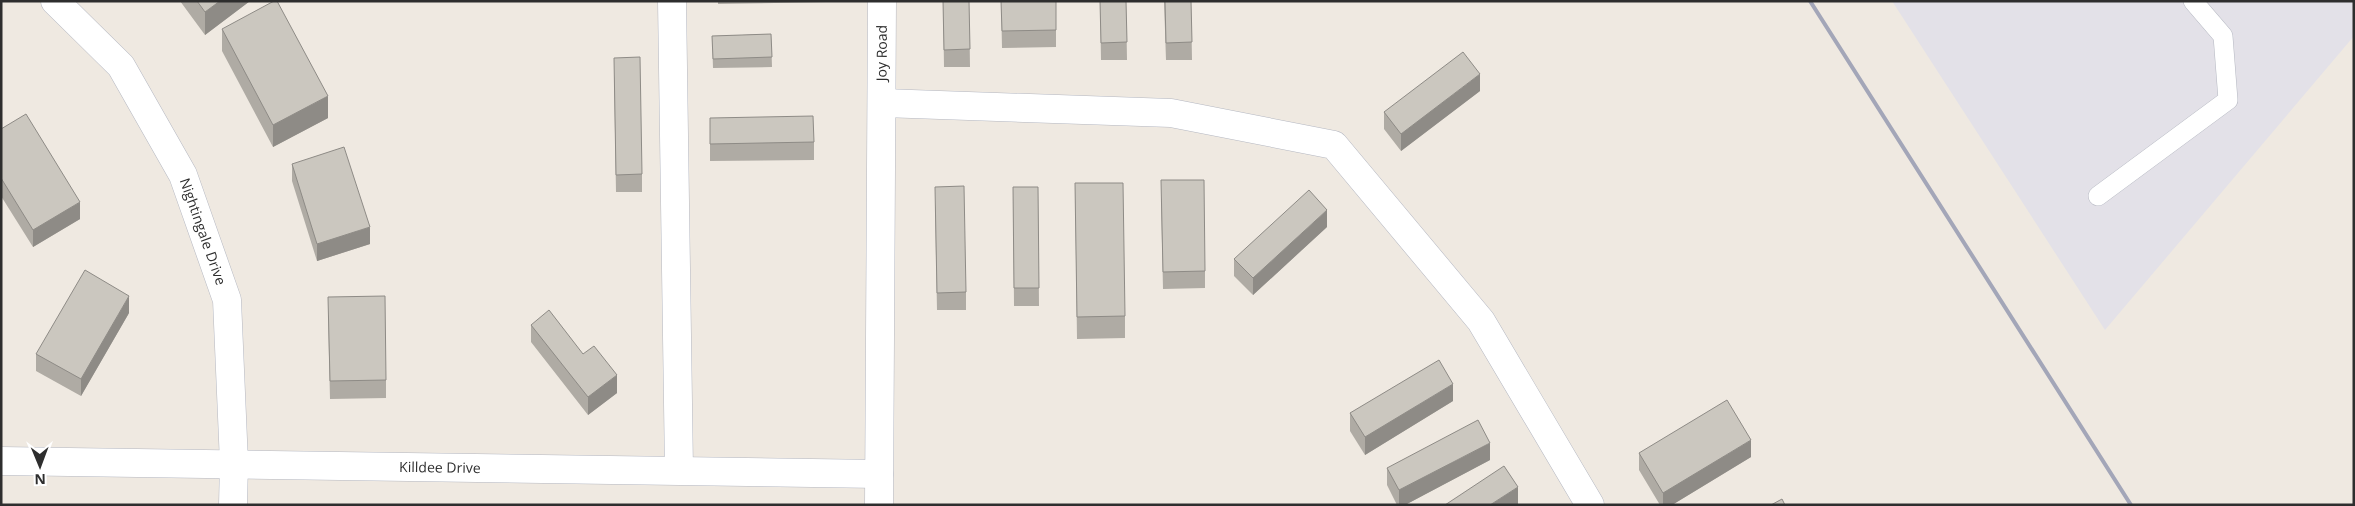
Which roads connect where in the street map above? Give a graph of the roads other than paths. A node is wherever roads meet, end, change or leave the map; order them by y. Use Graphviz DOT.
graph roads {
  1 [pos="55,1"];
  2 [pos="672,1"];
  3 [pos="882,1"];
  4 [pos="2193,1"];
  5 [pos="883,103"];
  6 [pos="2098,196"];
  7 [pos="1,461"];
  8 [pos="234,463"];
  9 [pos="679,470"];
  10 [pos="879,474"];
  11 [pos="233,505"];
  12 [pos="879,505"];
  13 [pos="1590,505"];
  1 -- 8 [label="street, Nightingale Drive"];
  2 -- 9 [label="street"];
  3 -- 5 [label="street, Joy Road"];
  4 -- 6 [label="lane"];
  5 -- 10 [label="street, Joy Road"];
  5 -- 13 [label="street"];
  7 -- 8 [label="street, Killdee Drive"];
  8 -- 9 [label="street, Killdee Drive"];
  8 -- 11 [label="street, Nightingale Drive"];
  9 -- 10 [label="street, Killdee Drive"];
  10 -- 12 [label="street, Joy Road"];
}
